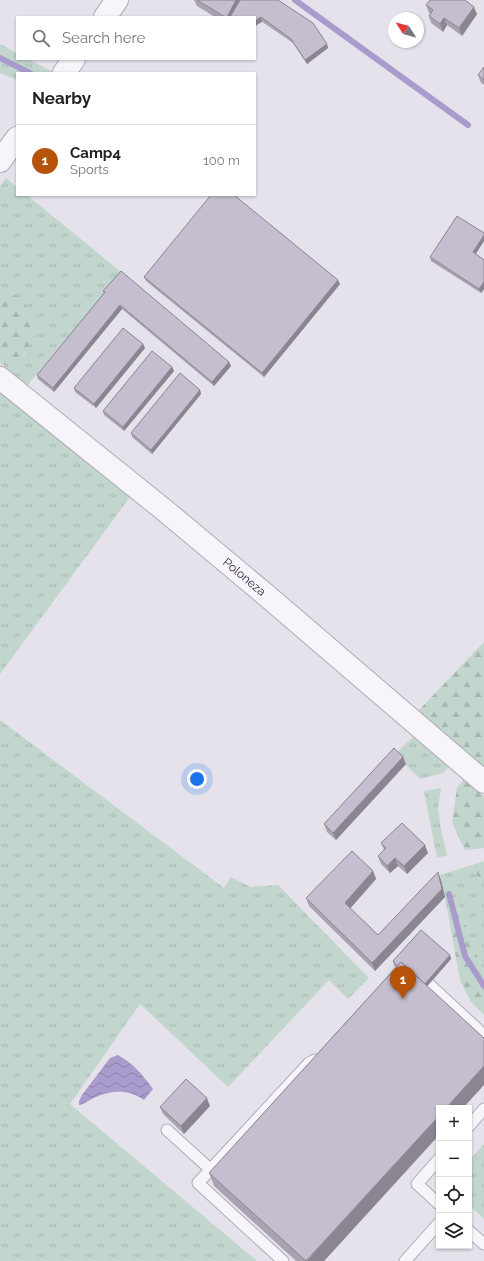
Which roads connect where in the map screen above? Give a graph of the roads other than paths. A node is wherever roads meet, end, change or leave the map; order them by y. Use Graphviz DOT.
graph roads {
  1 [pos="117,0"];
  2 [pos="106,16"];
  3 [pos="73,60"];
  4 [pos="65,72"];
  5 [pos="16,139"];
  6 [pos="0,161"];
  7 [pos="0,378"];
  8 [pos="484,782"];
  9 [pos="412,970"];
  10 [pos="484,1035"];
  11 [pos="327,1053"];
  12 [pos="484,1109"];
  13 [pos="472,1123"];
  14 [pos="168,1130"];
  15 [pos="436,1162"];
  16 [pos="210,1169"];
  17 [pos="436,1201"];
  18 [pos="436,1226"];
  19 [pos="472,1234"];
  20 [pos="484,1244"];
  21 [pos="283,1261"];
  22 [pos="405,1261"];
  1 -- 2 [label="street"];
  3 -- 4 [label="street"];
  5 -- 6 [label="street"];
  7 -- 8 [label="street, Poloneza"];
  9 -- 10 [label="lane"];
  11 -- 16 [label="lane"];
  12 -- 13 [label="lane"];
  14 -- 16 [label="lane"];
  15 -- 17 [label="lane"];
  16 -- 21 [label="lane"];
  18 -- 22 [label="lane"];
  19 -- 20 [label="lane"];
}
